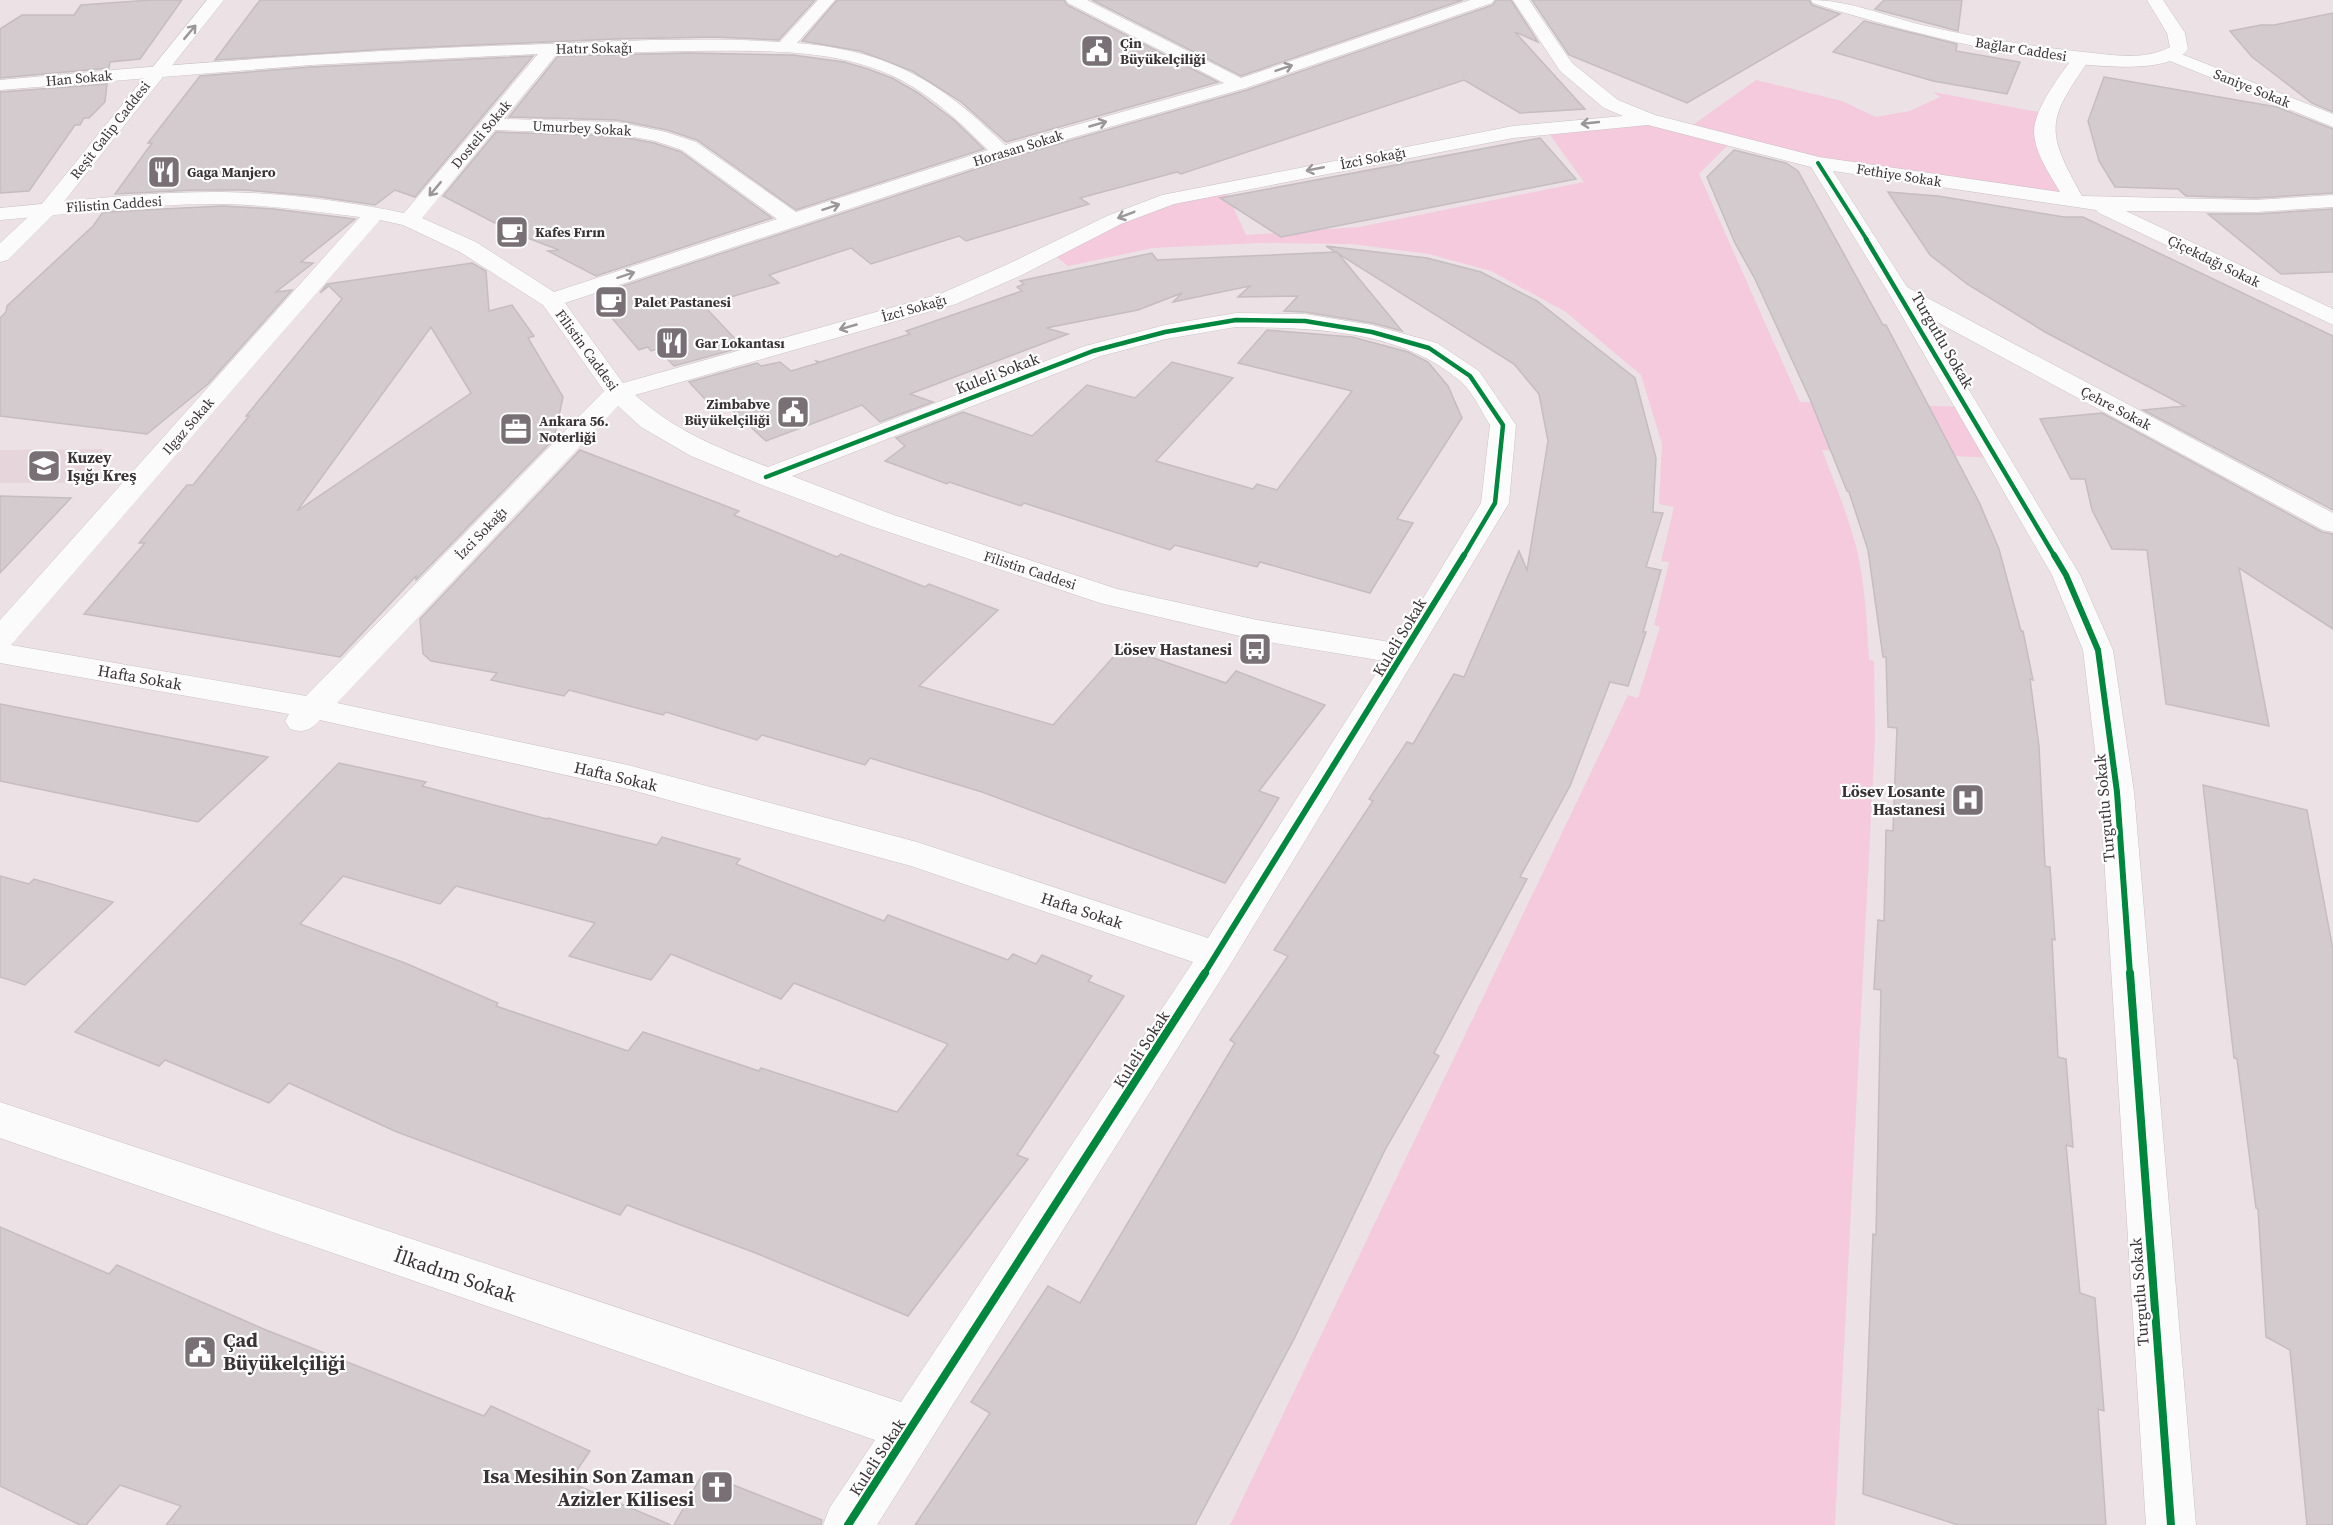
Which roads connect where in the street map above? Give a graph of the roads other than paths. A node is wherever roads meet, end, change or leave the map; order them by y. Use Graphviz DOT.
graph roads {
  1 [pos="216,0"];
  2 [pos="827,0"];
  3 [pos="1074,0"];
  4 [pos="1486,0"];
  5 [pos="1521,0"];
  6 [pos="1819,0"];
  7 [pos="1872,0"];
  8 [pos="2154,0"];
  9 [pos="554,48"];
  10 [pos="784,48"];
  11 [pos="2171,55"];
  12 [pos="2082,57"];
  13 [pos="158,70"];
  14 [pos="1240,84"];
  15 [pos="0,85"];
  16 [pos="1648,119"];
  17 [pos="2333,121"];
  18 [pos="490,124"];
  19 [pos="1001,152"];
  20 [pos="1818,163"];
  21 [pos="2333,201"];
  22 [pos="2085,203"];
  23 [pos="48,209"];
  24 [pos="375,213"];
  25 [pos="0,214"];
  26 [pos="409,220"];
  27 [pos="793,220"];
  28 [pos="0,255"];
  29 [pos="1899,292"];
  30 [pos="551,300"];
  31 [pos="2333,318"];
  32 [pos="617,392"];
  33 [pos="766,477"];
  34 [pos="2333,524"];
  35 [pos="0,639"];
  36 [pos="0,653"];
  37 [pos="1404,654"];
  38 [pos="307,714"];
  39 [pos="1217,955"];
  40 [pos="0,1120"];
  41 [pos="910,1429"];
  42 [pos="2171,1516"];
  43 [pos="848,1525"];
  13 -- 1 [label="street, Reşit Galip Caddesi, one-way"];
  2 -- 10 [label="street"];
  3 -- 14 [label="street"];
  14 -- 4 [label="street, Horasan Sokak, one-way"];
  5 -- 16 [label="street, Fethiye Sokak"];
  6 -- 12 [label="street, Bağlar Caddesi"];
  7 -- 12 [label="street, Bağlar Caddesi"];
  8 -- 11 [label="street"];
  9 -- 10 [label="street, Hatır Sokağı"];
  9 -- 13 [label="street, Hatır Sokağı"];
  9 -- 18 [label="street, Dosteli Sokak"];
  10 -- 19 [label="street, Hatır Sokağı"];
  11 -- 12 [label="street"];
  11 -- 17 [label="street, Saniye Sokak"];
  12 -- 22 [label="street"];
  13 -- 15 [label="street, Han Sokak"];
  13 -- 23 [label="street, Reşit Galip Caddesi"];
  19 -- 14 [label="street, Horasan Sokak, one-way"];
  16 -- 20 [label="street, Fethiye Sokak"];
  16 -- 32 [label="street, İzci Sokağı, one-way"];
  18 -- 26 [label="street, Dosteli Sokak, one-way"];
  18 -- 27 [label="street, Umurbey Sokak"];
  27 -- 19 [label="street, Horasan Sokak, one-way"];
  20 -- 22 [label="street, Fethiye Sokak"];
  20 -- 29 [label="street, Turgutlu Sokak"];
  21 -- 22 [label="street, Fethiye Sokak"];
  22 -- 31 [label="street, Çiçekdağı Sokak"];
  23 -- 24 [label="street, Filistin Caddesi"];
  23 -- 25 [label="street, Filistin Caddesi"];
  23 -- 28 [label="street, Reşit Galip Caddesi"];
  24 -- 26 [label="street, Filistin Caddesi"];
  24 -- 35 [label="street, Ilgaz Sokak"];
  26 -- 30 [label="street, Filistin Caddesi"];
  30 -- 27 [label="street, Horasan Sokak, one-way"];
  29 -- 34 [label="street, Çehre Sokak"];
  29 -- 42 [label="street, Turgutlu Sokak"];
  30 -- 32 [label="street, Filistin Caddesi"];
  32 -- 33 [label="street, Filistin Caddesi"];
  32 -- 38 [label="street, İzci Sokağı"];
  33 -- 37 [label="street, Filistin Caddesi"];
  33 -- 37 [label="street, Kuleli Sokak"];
  36 -- 38 [label="street, Hafta Sokak"];
  37 -- 39 [label="street, Kuleli Sokak"];
  38 -- 39 [label="street, Hafta Sokak"];
  39 -- 41 [label="street, Kuleli Sokak"];
  40 -- 41 [label="street, İlkadım Sokak"];
  41 -- 43 [label="street, Kuleli Sokak"];
}
